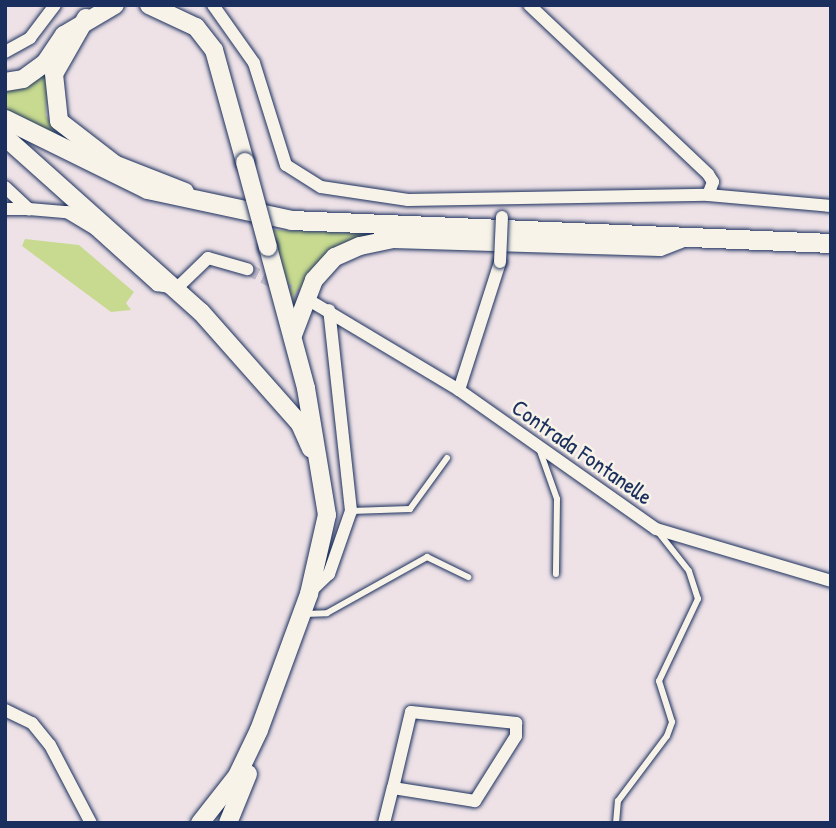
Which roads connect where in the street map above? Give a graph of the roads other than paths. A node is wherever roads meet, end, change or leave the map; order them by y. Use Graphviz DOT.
graph roads {
  1 [pos="55,5"];
  2 [pos="115,5"];
  3 [pos="149,5"];
  4 [pos="213,5"];
  5 [pos="529,5"];
  6 [pos="86,18"];
  7 [pos="5,52"];
  8 [pos="5,82"];
  9 [pos="5,119"];
  10 [pos="5,137"];
  11 [pos="5,187"];
  12 [pos="708,195"];
  13 [pos="505,200"];
  14 [pos="199,202"];
  15 [pos="831,206"];
  16 [pos="5,209"];
  17 [pos="29,209"];
  18 [pos="681,239"];
  19 [pos="831,243"];
  20 [pos="247,269"];
  21 [pos="177,288"];
  22 [pos="312,302"];
  23 [pos="329,310"];
  24 [pos="293,335"];
  25 [pos="459,390"];
  26 [pos="540,450"];
  27 [pos="447,458"];
  28 [pos="326,481"];
  29 [pos="351,511"];
  30 [pos="656,529"];
  31 [pos="556,574"];
  32 [pos="468,577"];
  33 [pos="831,582"];
  34 [pos="309,594"];
  35 [pos="302,613"];
  36 [pos="5,710"];
  37 [pos="259,730"];
  38 [pos="393,788"];
  39 [pos="91,823"];
  40 [pos="200,823"];
  41 [pos="228,823"];
  42 [pos="384,823"];
  43 [pos="616,823"];
  1 -- 7 [label="street"];
  2 -- 6 [label="main road"];
  3 -- 24 [label="main road, bridge"];
  4 -- 13 [label="street"];
  5 -- 12 [label="street"];
  6 -- 8 [label="main road"];
  6 -- 14 [label="main road"];
  9 -- 14 [label="main road"];
  10 -- 21 [label="main road"];
  11 -- 17 [label="street"];
  12 -- 13 [label="street"];
  12 -- 15 [label="street"];
  13 -- 25 [label="street, bridge"];
  14 -- 18 [label="main road"];
  16 -- 17 [label="street"];
  17 -- 21 [label="street"];
  18 -- 19 [label="main road"];
  18 -- 24 [label="main road"];
  20 -- 21 [label="street"];
  21 -- 28 [label="main road"];
  22 -- 23 [label="street, Contrada Fontanelle"];
  23 -- 25 [label="street, Contrada Fontanelle"];
  23 -- 29 [label="street"];
  24 -- 28 [label="main road"];
  25 -- 26 [label="street, Contrada Fontanelle"];
  26 -- 30 [label="street, Contrada Fontanelle"];
  26 -- 31 [label="lane"];
  27 -- 29 [label="lane"];
  28 -- 34 [label="main road"];
  29 -- 34 [label="street"];
  30 -- 33 [label="street, Contrada Fontanelle"];
  30 -- 43 [label="lane"];
  32 -- 35 [label="lane"];
  34 -- 35 [label="main road"];
  35 -- 37 [label="main road"];
  36 -- 39 [label="street"];
  37 -- 40 [label="main road"];
  37 -- 41 [label="main road"];
  38 -- 38 [label="street"];
  38 -- 42 [label="street"];
}
